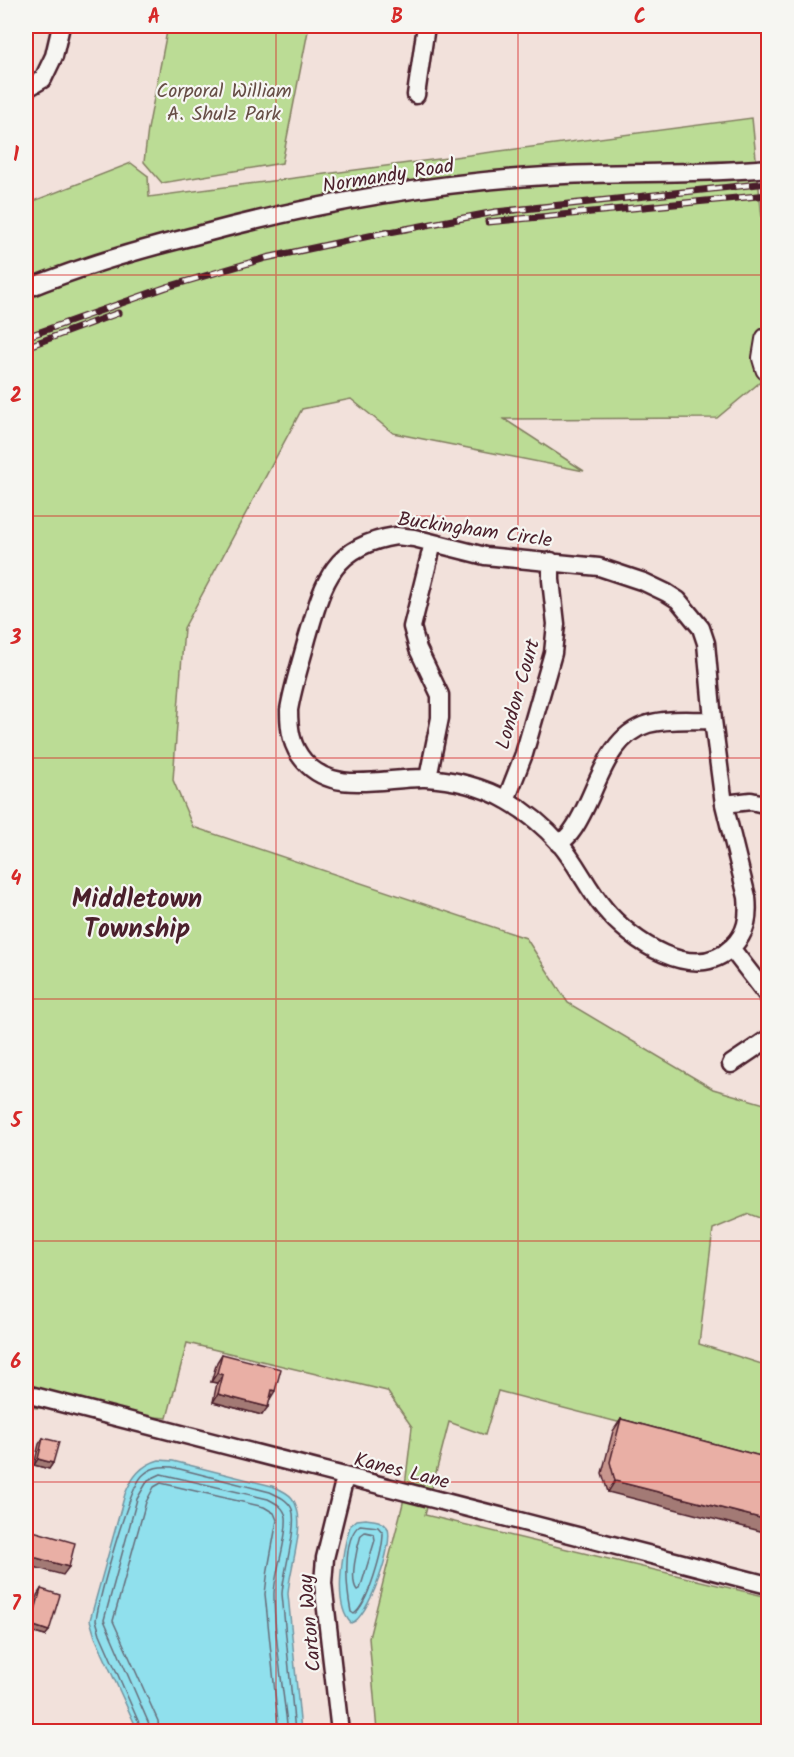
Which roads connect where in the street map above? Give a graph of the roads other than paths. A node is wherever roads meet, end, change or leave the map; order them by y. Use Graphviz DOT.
graph roads {
  1 [pos="61,26"];
  2 [pos="426,26"];
  3 [pos="26,89"];
  4 [pos="416,95"];
  5 [pos="763,169"];
  6 [pos="26,289"];
  7 [pos="768,340"];
  8 [pos="768,368"];
  9 [pos="432,543"];
  10 [pos="551,561"];
  11 [pos="713,720"];
  12 [pos="428,778"];
  13 [pos="768,791"];
  14 [pos="506,800"];
  15 [pos="751,801"];
  16 [pos="724,804"];
  17 [pos="768,805"];
  18 [pos="559,844"];
  19 [pos="731,948"];
  20 [pos="768,996"];
  21 [pos="768,1039"];
  22 [pos="731,1064"];
  23 [pos="26,1394"];
  24 [pos="345,1477"];
  25 [pos="768,1585"];
  26 [pos="340,1731"];
  1 -- 3 [label="street"];
  2 -- 4 [label="street"];
  5 -- 6 [label="street, Normandy Road"];
  7 -- 8 [label="highway"];
  9 -- 10 [label="street, Buckingham Circle"];
  9 -- 12 [label="street"];
  9 -- 12 [label="street, Buckingham Circle"];
  10 -- 11 [label="street, Buckingham Circle"];
  10 -- 14 [label="street, London Court"];
  11 -- 16 [label="street, Buckingham Circle"];
  11 -- 18 [label="street"];
  12 -- 14 [label="street, Buckingham Circle"];
  13 -- 15 [label="street"];
  14 -- 18 [label="street, Buckingham Circle"];
  15 -- 16 [label="street"];
  15 -- 17 [label="street"];
  16 -- 19 [label="street, Buckingham Circle"];
  18 -- 19 [label="street, Buckingham Circle"];
  19 -- 20 [label="street"];
  21 -- 22 [label="street"];
  23 -- 24 [label="street, Kanes Lane"];
  24 -- 25 [label="street, Kanes Lane"];
  24 -- 26 [label="street, Carton Way"];
}
